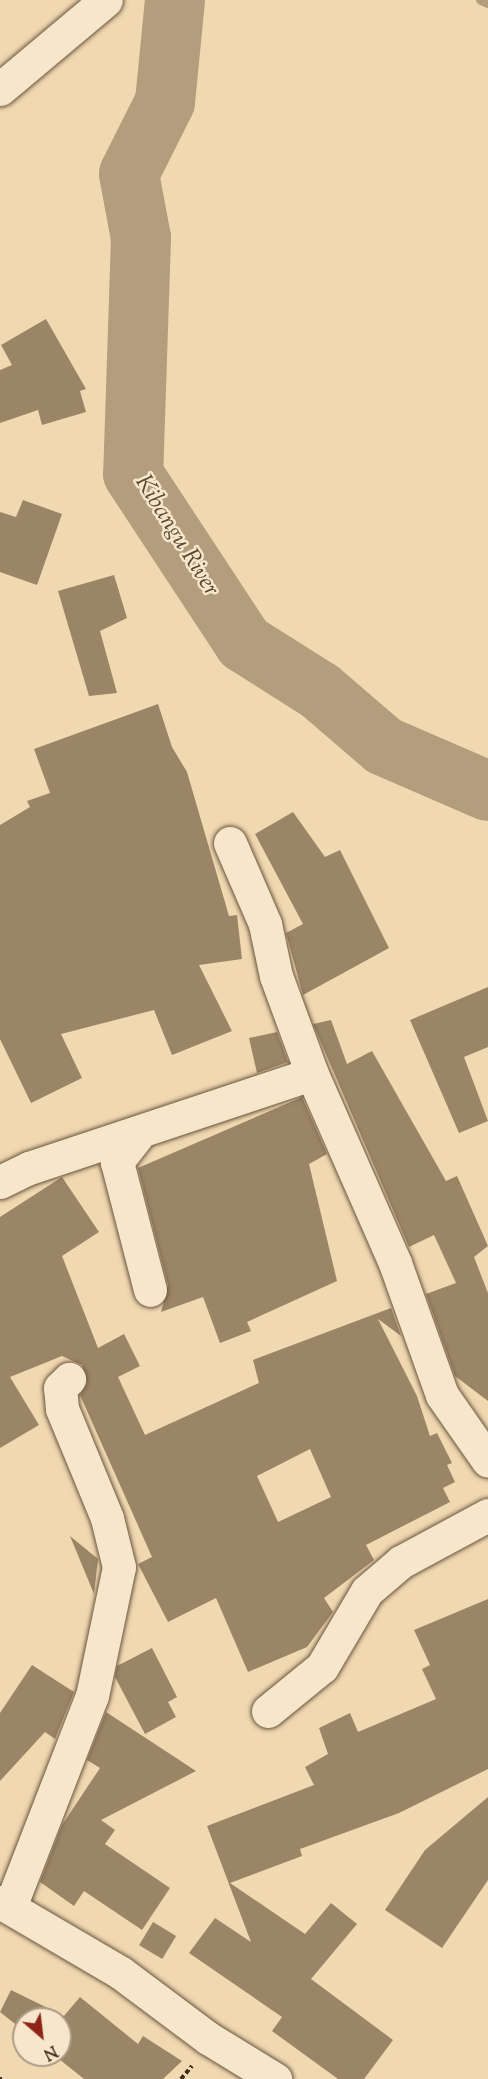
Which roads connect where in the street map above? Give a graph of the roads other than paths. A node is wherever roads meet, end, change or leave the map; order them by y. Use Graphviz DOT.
graph roads {
  1 [pos="106,0"];
  2 [pos="0,88"];
  3 [pos="230,843"];
  4 [pos="312,1074"];
  5 [pos="137,1136"];
  6 [pos="0,1182"];
  7 [pos="150,1290"];
  8 [pos="69,1379"];
  9 [pos="488,1461"];
  10 [pos="488,1515"];
  11 [pos="268,1711"];
  12 [pos="5,1905"];
  13 [pos="275,2079"];
  1 -- 2 [label="street"];
  3 -- 4 [label="street"];
  4 -- 5 [label="street"];
  4 -- 9 [label="street"];
  5 -- 6 [label="street"];
  5 -- 7 [label="street"];
  8 -- 12 [label="street"];
  10 -- 11 [label="street"];
  12 -- 13 [label="street"];
}
